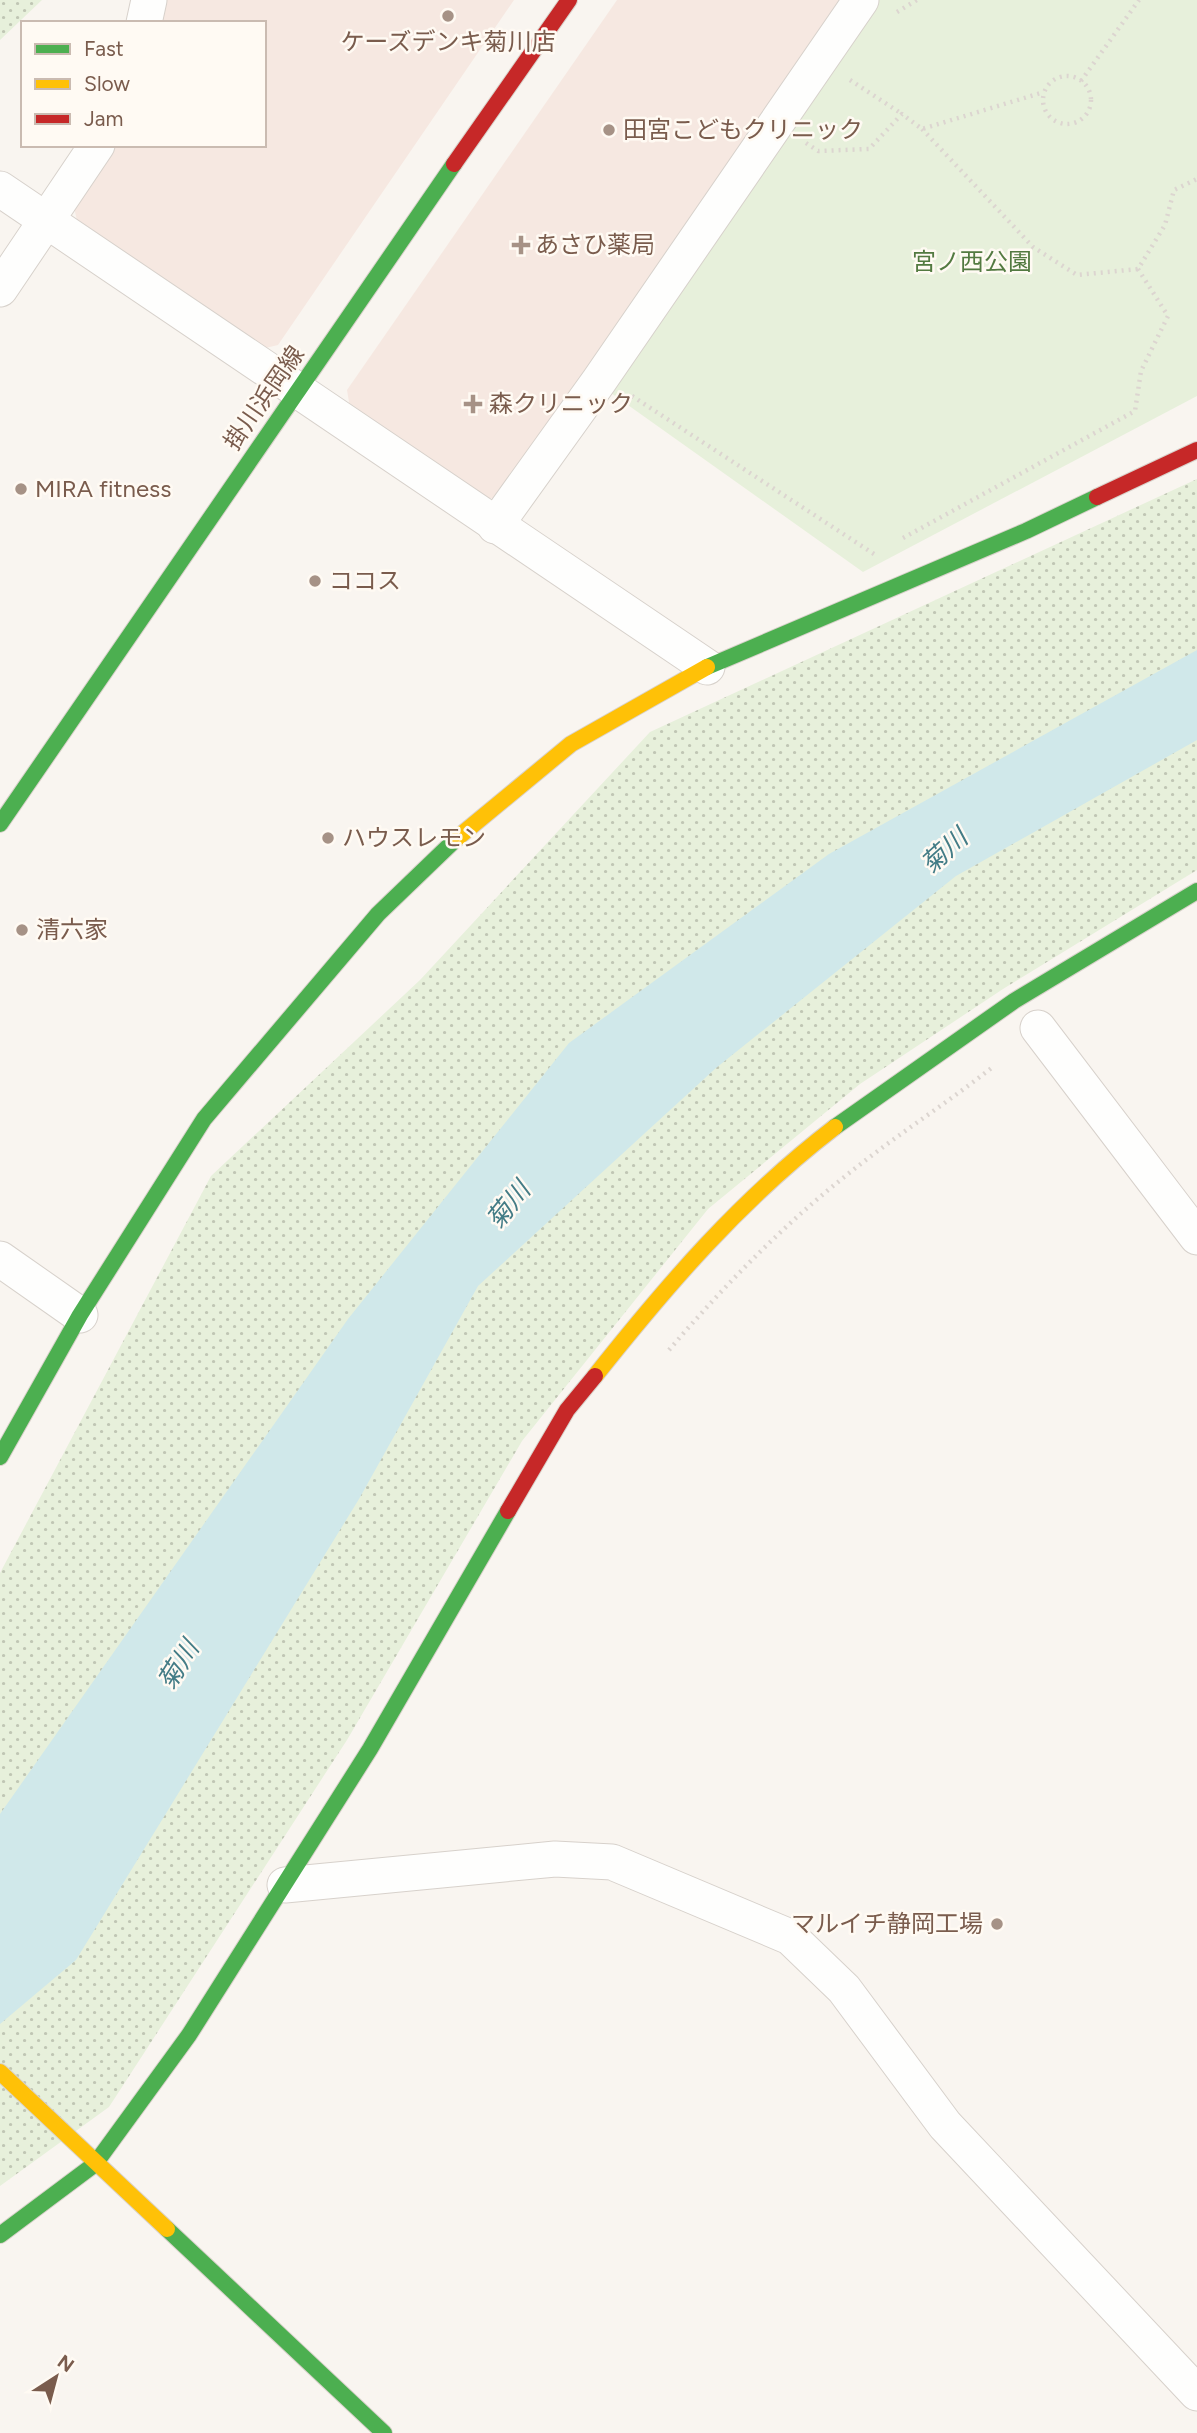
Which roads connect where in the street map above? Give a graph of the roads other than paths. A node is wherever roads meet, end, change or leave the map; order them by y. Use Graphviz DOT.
graph roads {
  1 [pos="149,0"];
  2 [pos="569,0"];
  3 [pos="873,9"];
  4 [pos="144,21"];
  5 [pos="96,147"];
  6 [pos="0,189"];
  7 [pos="47,219"];
  8 [pos="0,289"];
  9 [pos="296,390"];
  10 [pos="1197,450"];
  11 [pos="495,526"];
  12 [pos="707,667"];
  13 [pos="0,824"];
  14 [pos="1197,891"];
  15 [pos="1038,1028"];
  16 [pos="1197,1237"];
  17 [pos="0,1259"];
  18 [pos="80,1315"];
  19 [pos="0,1457"];
  20 [pos="285,1885"];
  21 [pos="0,2072"];
  22 [pos="90,2158"];
  23 [pos="0,2235"];
  24 [pos="1197,2393"];
  25 [pos="384,2433"];
  1 -- 4 [label="street"];
  2 -- 9 [label="street, 掛川浜岡線"];
  3 -- 11 [label="street"];
  5 -- 7 [label="street"];
  6 -- 7 [label="street"];
  7 -- 8 [label="street"];
  7 -- 9 [label="street"];
  9 -- 11 [label="street"];
  9 -- 13 [label="street, 掛川浜岡線"];
  10 -- 12 [label="street"];
  11 -- 12 [label="street"];
  12 -- 18 [label="street"];
  14 -- 20 [label="street"];
  15 -- 16 [label="street"];
  17 -- 18 [label="street"];
  18 -- 19 [label="street"];
  20 -- 22 [label="street"];
  20 -- 24 [label="street"];
  21 -- 22 [label="street"];
  22 -- 23 [label="street"];
  22 -- 25 [label="street"];
}
